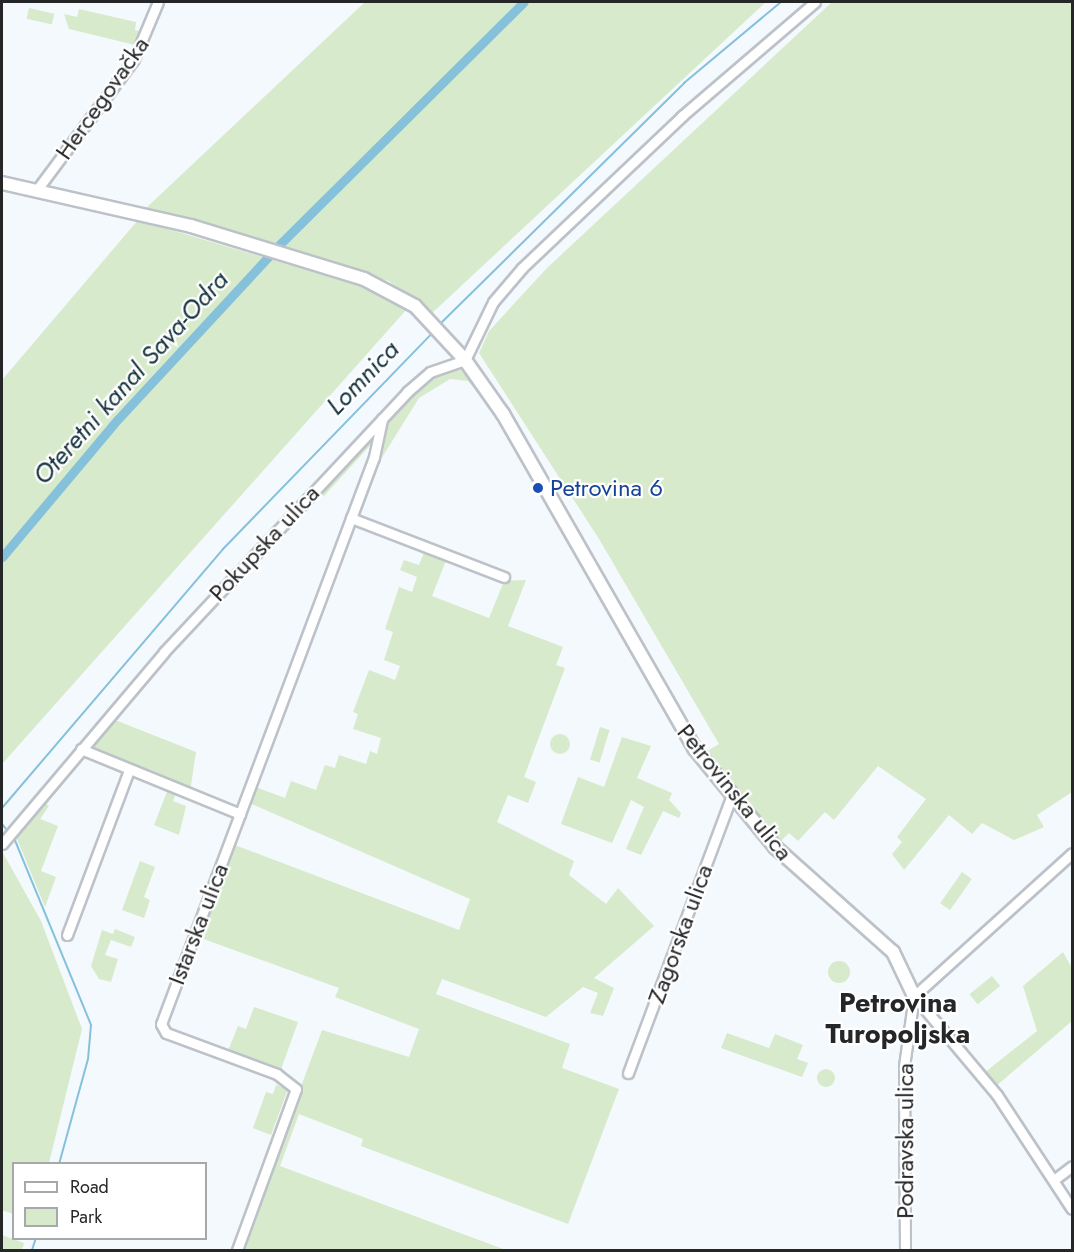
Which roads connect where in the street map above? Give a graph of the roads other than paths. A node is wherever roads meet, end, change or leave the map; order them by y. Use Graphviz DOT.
graph roads {
  1 [pos="158,2"];
  2 [pos="815,2"];
  3 [pos="2,183"];
  4 [pos="36,190"];
  5 [pos="465,360"];
  6 [pos="382,419"];
  7 [pos="351,518"];
  8 [pos="504,577"];
  9 [pos="81,749"];
  10 [pos="129,770"];
  11 [pos="732,795"];
  12 [pos="240,814"];
  13 [pos="3,842"];
  14 [pos="1072,853"];
  15 [pos="67,935"];
  16 [pos="914,996"];
  17 [pos="628,1073"];
  18 [pos="1072,1166"];
  19 [pos="1055,1179"];
  20 [pos="1072,1209"];
  21 [pos="237,1251"];
  22 [pos="905,1251"];
  1 -- 4 [label="street, Hercegovačka"];
  2 -- 5 [label="street"];
  3 -- 4 [label="street, Petrovinska ulica"];
  4 -- 5 [label="street, Petrovinska ulica"];
  5 -- 6 [label="street, Pokupska ulica"];
  5 -- 11 [label="street, Petrovinska ulica"];
  6 -- 7 [label="street, Istarska ulica"];
  6 -- 9 [label="street, Pokupska ulica"];
  7 -- 8 [label="street"];
  7 -- 12 [label="street, Istarska ulica"];
  9 -- 10 [label="street"];
  9 -- 13 [label="street, Pokupska ulica"];
  10 -- 12 [label="street"];
  10 -- 15 [label="street"];
  11 -- 16 [label="street, Petrovinska ulica"];
  11 -- 17 [label="street, Zagorska ulica"];
  12 -- 21 [label="street, Istarska ulica"];
  14 -- 16 [label="street"];
  16 -- 19 [label="street, Petrovinska ulica"];
  16 -- 22 [label="street, Podravska ulica"];
  18 -- 19 [label="street"];
  19 -- 20 [label="street, Petrovinska ulica"];
}
